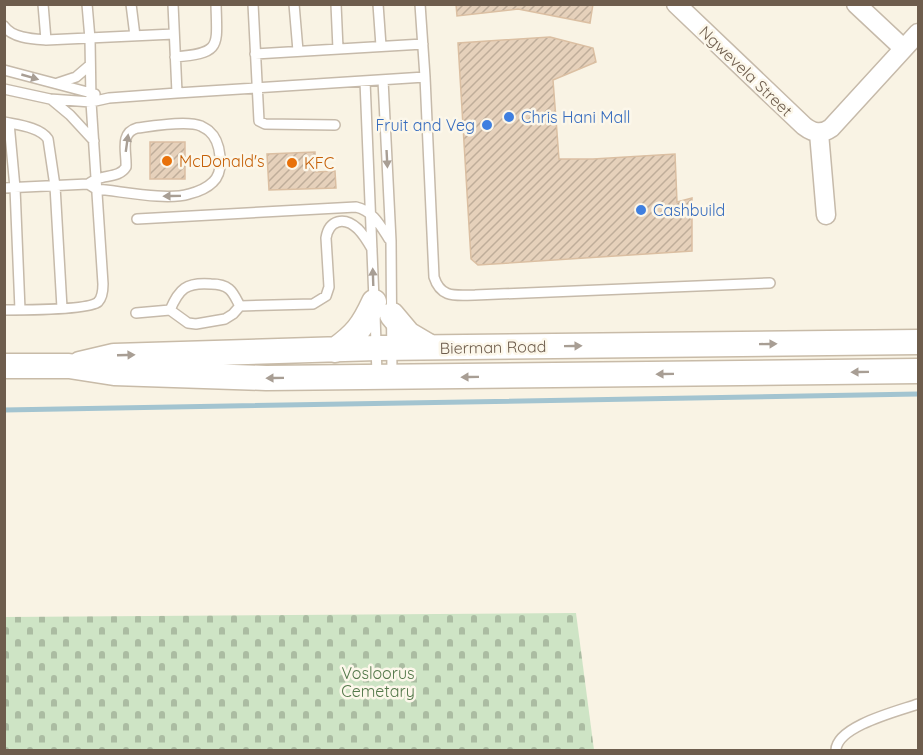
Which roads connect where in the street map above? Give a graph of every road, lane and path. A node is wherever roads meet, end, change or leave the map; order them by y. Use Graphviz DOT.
graph roads {
  1 [pos="43,4"];
  2 [pos="87,4"];
  3 [pos="132,4"];
  4 [pos="173,4"];
  5 [pos="216,4"];
  6 [pos="253,4"];
  7 [pos="294,4"];
  8 [pos="336,4"];
  9 [pos="378,4"];
  10 [pos="420,4"];
  11 [pos="676,4"];
  12 [pos="856,4"];
  13 [pos="4,26"];
  14 [pos="918,33"];
  15 [pos="174,34"];
  16 [pos="135,36"];
  17 [pos="90,39"];
  18 [pos="46,40"];
  19 [pos="423,44"];
  20 [pos="381,46"];
  21 [pos="903,48"];
  22 [pos="338,49"];
  23 [pos="298,51"];
  24 [pos="255,54"];
  25 [pos="175,57"];
  26 [pos="90,65"];
  27 [pos="4,70"];
  28 [pos="425,77"];
  29 [pos="383,80"];
  30 [pos="365,81"];
  31 [pos="56,84"];
  32 [pos="257,88"];
  33 [pos="4,89"];
  34 [pos="177,93"];
  35 [pos="91,97"];
  36 [pos="50,99"];
  37 [pos="7,122"];
  38 [pos="335,125"];
  39 [pos="819,133"];
  40 [pos="94,141"];
  41 [pos="93,184"];
  42 [pos="55,186"];
  43 [pos="10,188"];
  44 [pos="371,213"];
  45 [pos="826,215"];
  46 [pos="137,219"];
  47 [pos="391,241"];
  48 [pos="372,249"];
  49 [pos="770,283"];
  50 [pos="240,306"];
  51 [pos="62,308"];
  52 [pos="383,309"];
  53 [pos="4,310"];
  54 [pos="20,310"];
  55 [pos="170,310"];
  56 [pos="136,313"];
  57 [pos="918,342"];
  58 [pos="431,347"];
  59 [pos="384,348"];
  60 [pos="335,350"];
  61 [pos="4,366"];
  62 [pos="69,366"];
  63 [pos="918,371"];
  64 [pos="384,378"];
  65 [pos="918,704"];
  66 [pos="836,750"];
  1 -- 18 [label="lane"];
  2 -- 17 [label="lane"];
  3 -- 16 [label="lane"];
  4 -- 15 [label="lane"];
  5 -- 25 [label="lane"];
  6 -- 24 [label="lane"];
  7 -- 23 [label="lane"];
  8 -- 22 [label="lane"];
  9 -- 20 [label="lane"];
  10 -- 19 [label="lane"];
  11 -- 39 [label="street, Ngwevela Street"];
  12 -- 21 [label="street"];
  13 -- 18 [label="lane"];
  14 -- 21 [label="street"];
  15 -- 16 [label="lane"];
  15 -- 25 [label="lane"];
  16 -- 17 [label="lane"];
  17 -- 18 [label="lane"];
  17 -- 26 [label="lane"];
  19 -- 20 [label="lane"];
  19 -- 28 [label="lane"];
  20 -- 22 [label="lane"];
  21 -- 39 [label="street"];
  22 -- 23 [label="lane"];
  23 -- 24 [label="lane"];
  24 -- 32 [label="lane"];
  25 -- 34 [label="lane"];
  26 -- 31 [label="lane"];
  26 -- 35 [label="lane"];
  27 -- 31 [label="lane, one-way"];
  28 -- 29 [label="lane"];
  28 -- 49 [label="lane"];
  29 -- 30 [label="lane"];
  29 -- 47 [label="lane, one-way"];
  30 -- 32 [label="lane"];
  30 -- 44 [label="lane"];
  31 -- 35 [label="lane"];
  32 -- 34 [label="lane"];
  32 -- 38 [label="lane"];
  33 -- 36 [label="lane"];
  34 -- 35 [label="lane"];
  35 -- 36 [label="lane"];
  35 -- 40 [label="lane"];
  36 -- 40 [label="lane"];
  37 -- 42 [label="lane"];
  37 -- 43 [label="lane"];
  39 -- 45 [label="street"];
  40 -- 41 [label="lane"];
  41 -- 41 [label="lane, one-way"];
  41 -- 42 [label="lane"];
  41 -- 51 [label="lane"];
  42 -- 43 [label="lane"];
  42 -- 51 [label="lane"];
  43 -- 54 [label="lane"];
  44 -- 46 [label="lane"];
  44 -- 47 [label="lane"];
  44 -- 48 [label="lane"];
  47 -- 52 [label="lane"];
  48 -- 50 [label="lane"];
  52 -- 48 [label="lane, one-way"];
  50 -- 55 [label="lane"];
  50 -- 55 [label="lane"];
  51 -- 54 [label="lane"];
  52 -- 58 [label="main road"];
  52 -- 59 [label="lane"];
  52 -- 59 [label="lane"];
  52 -- 60 [label="main road"];
  53 -- 54 [label="lane"];
  55 -- 56 [label="lane"];
  58 -- 57 [label="main road, Bierman Road, one-way"];
  58 -- 59 [label="main road, Bierman Road"];
  59 -- 60 [label="main road, Bierman Road"];
  59 -- 64 [label="lane"];
  59 -- 64 [label="lane"];
  62 -- 60 [label="main road, Bierman Road, one-way"];
  61 -- 62 [label="main road, Bierman Road"];
  64 -- 62 [label="main road, Bierman Road, one-way"];
  63 -- 64 [label="main road, Bierman Road, one-way"];
  65 -- 66 [label="lane"];
}
